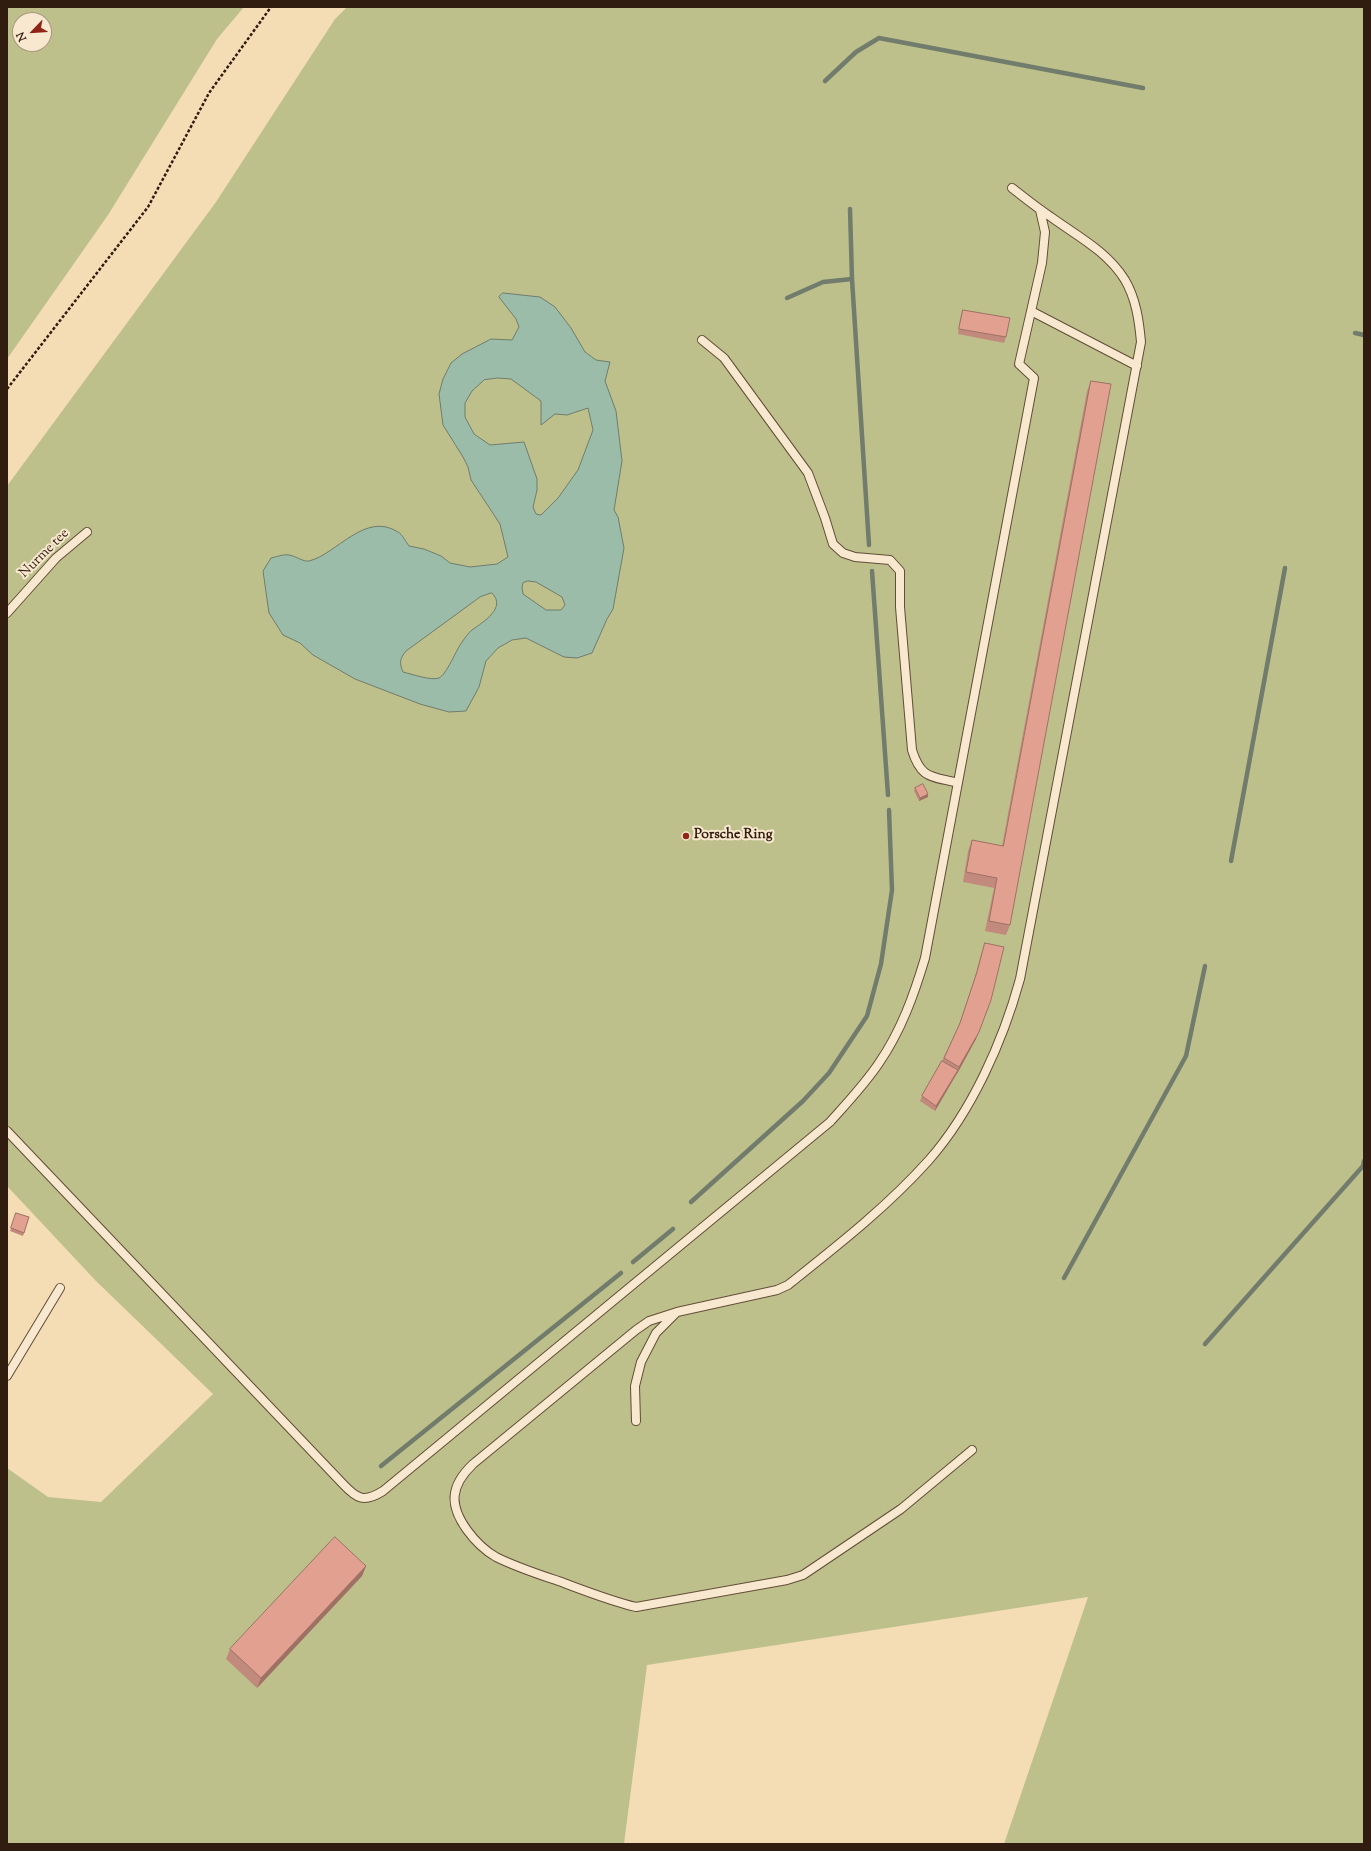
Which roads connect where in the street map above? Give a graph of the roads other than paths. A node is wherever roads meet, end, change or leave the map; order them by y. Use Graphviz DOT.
graph roads {
  1 [pos="1012,188"];
  2 [pos="1040,210"];
  3 [pos="1031,311"];
  4 [pos="702,340"];
  5 [pos="1138,366"];
  6 [pos="87,532"];
  7 [pos="7,613"];
  8 [pos="958,783"];
  9 [pos="7,1131"];
  10 [pos="60,1288"];
  11 [pos="677,1312"];
  12 [pos="7,1376"];
  13 [pos="636,1420"];
  14 [pos="972,1450"];
  1 -- 2 [label="lane"];
  2 -- 3 [label="lane"];
  2 -- 5 [label="lane"];
  3 -- 5 [label="lane"];
  3 -- 8 [label="lane"];
  4 -- 8 [label="lane"];
  5 -- 11 [label="lane"];
  6 -- 7 [label="lane, Nurme tee"];
  8 -- 9 [label="lane"];
  10 -- 12 [label="lane"];
  11 -- 13 [label="lane"];
  11 -- 14 [label="lane"];
}
